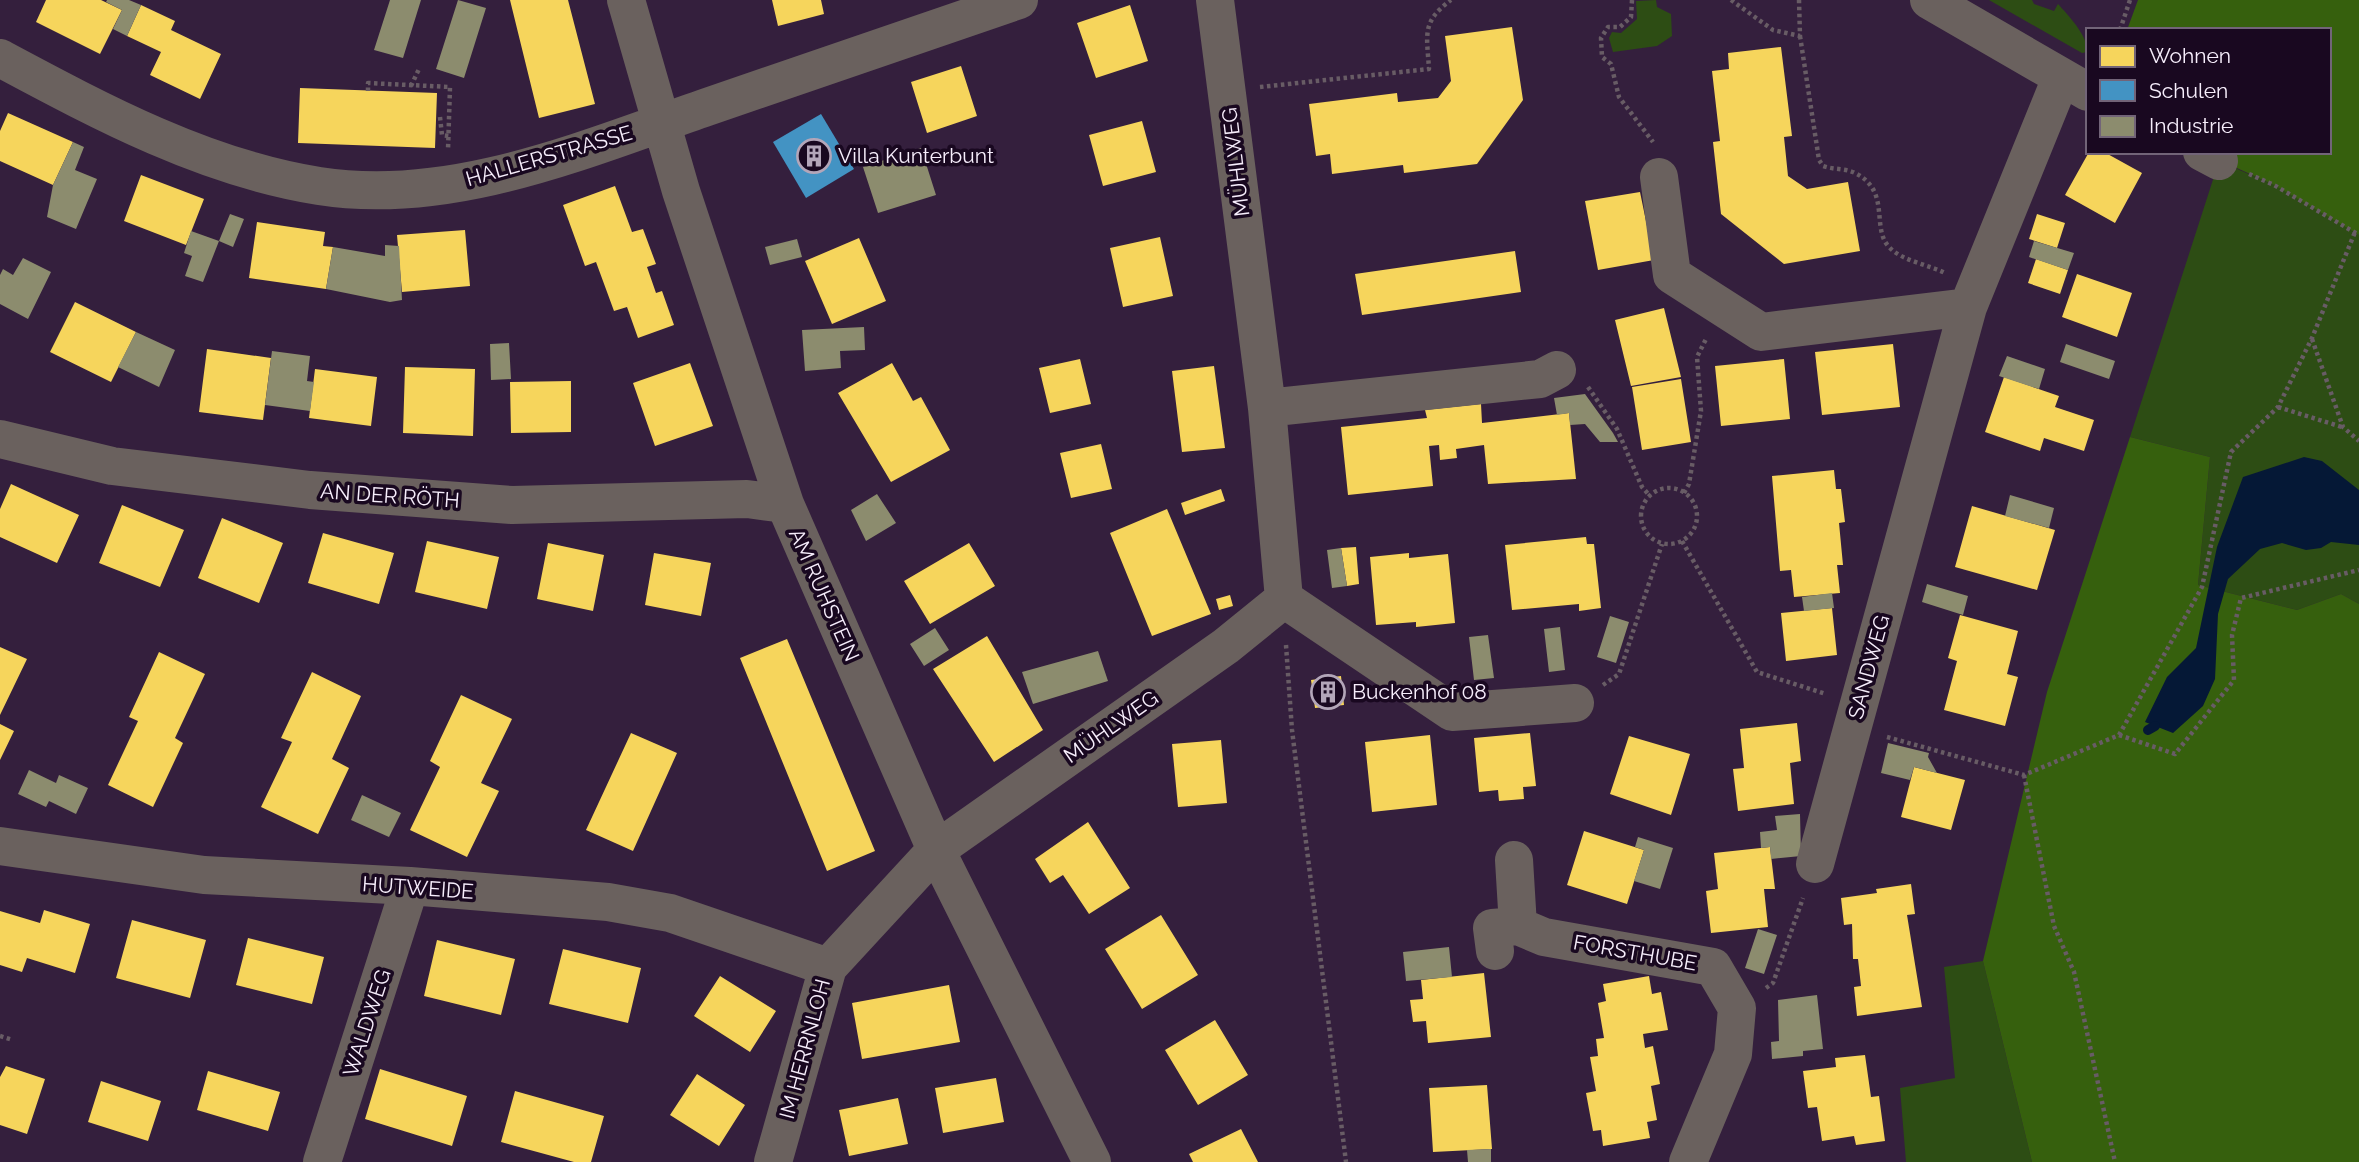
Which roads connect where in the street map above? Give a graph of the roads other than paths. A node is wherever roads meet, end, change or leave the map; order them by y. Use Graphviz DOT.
graph roads {
  1 [pos="626,0"];
  2 [pos="1019,0"];
  3 [pos="1215,0"];
  4 [pos="1929,0"];
  5 [pos="0,58"];
  6 [pos="2074,85"];
  7 [pos="662,122"];
  8 [pos="1659,177"];
  9 [pos="1973,295"];
  10 [pos="1557,370"];
  11 [pos="1267,408"];
  12 [pos="0,439"];
  13 [pos="785,504"];
  14 [pos="1284,599"];
  15 [pos="1575,703"];
  16 [pos="0,846"];
  17 [pos="936,850"];
  18 [pos="1514,860"];
  19 [pos="1815,864"];
  20 [pos="410,886"];
  21 [pos="828,967"];
  22 [pos="325,1161"];
  23 [pos="773,1162"];
  24 [pos="1091,1162"];
  25 [pos="1688,1162"];
  1 -- 7 [label="street, AM RUHSTEIN"];
  2 -- 7 [label="street, HALLERSTRASSE"];
  3 -- 11 [label="street, MÜHLWEG"];
  4 -- 6 [label="street"];
  5 -- 7 [label="street, HALLERSTRASSE"];
  6 -- 9 [label="street, SANDWEG"];
  7 -- 13 [label="street, AM RUHSTEIN"];
  8 -- 9 [label="street"];
  9 -- 19 [label="street, SANDWEG"];
  10 -- 11 [label="street"];
  11 -- 14 [label="street, MÜHLWEG"];
  12 -- 13 [label="street, AN DER RÖTH"];
  13 -- 17 [label="street, AM RUHSTEIN"];
  14 -- 15 [label="street"];
  14 -- 17 [label="street, MÜHLWEG"];
  16 -- 20 [label="street, HUTWEIDE"];
  17 -- 21 [label="street, IM HERRNLOH"];
  17 -- 24 [label="street, AM RUHSTEIN"];
  18 -- 25 [label="street, FORSTHUBE"];
  20 -- 21 [label="street, HUTWEIDE"];
  20 -- 22 [label="street, WALDWEG"];
  21 -- 23 [label="street, IM HERRNLOH"];
}
